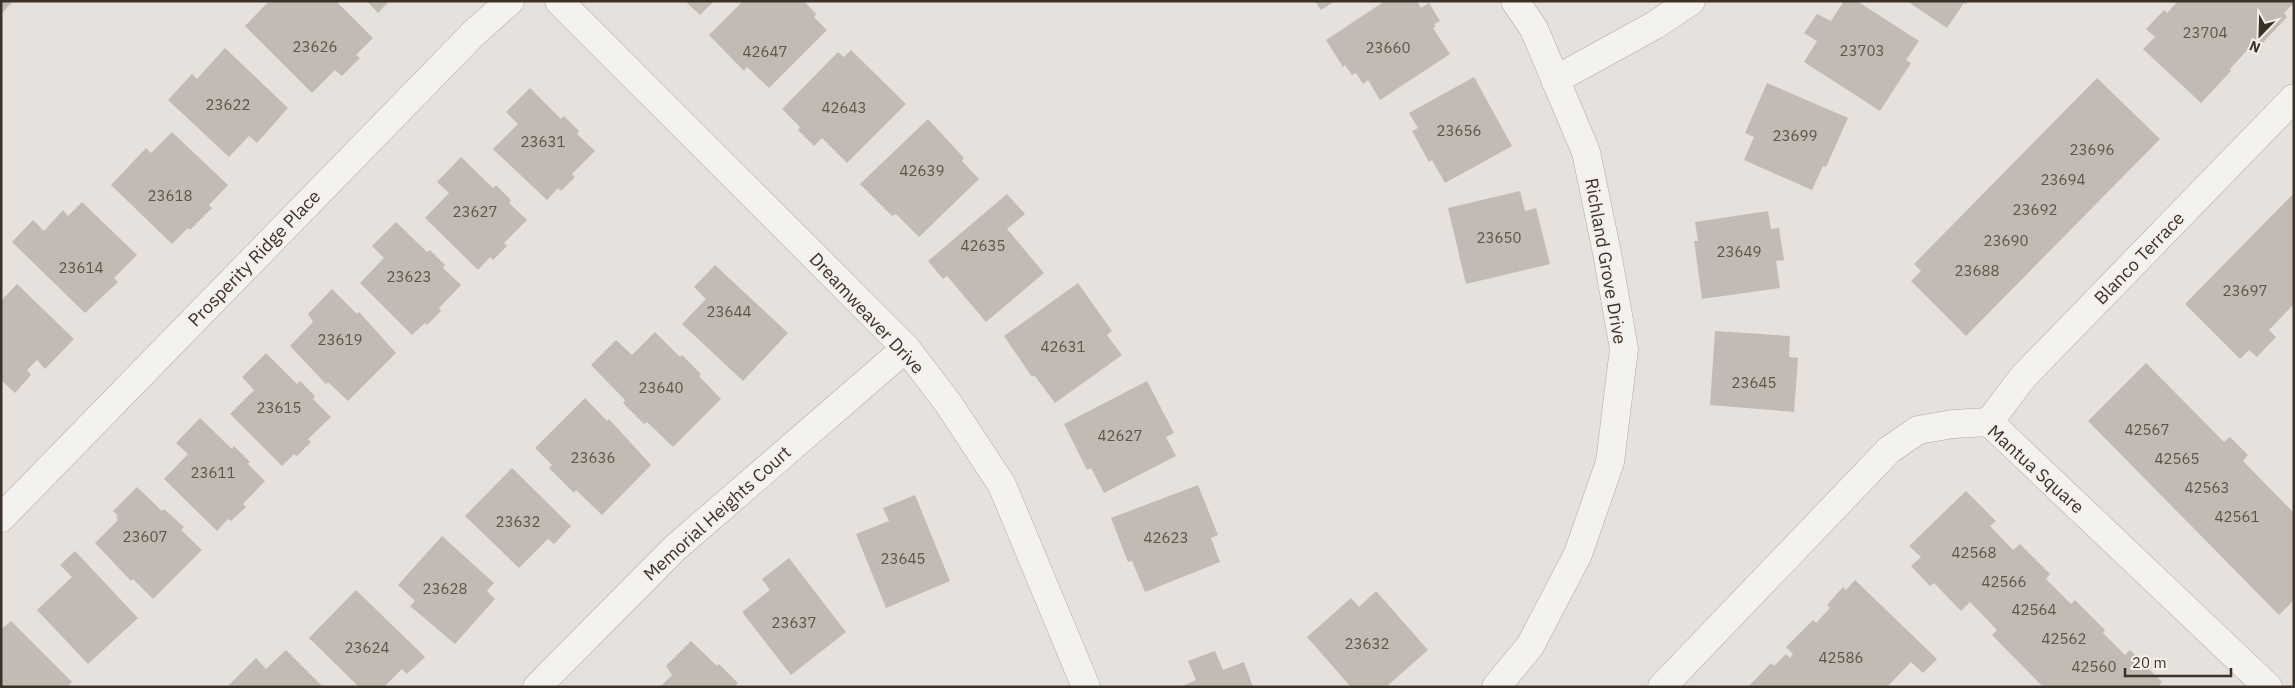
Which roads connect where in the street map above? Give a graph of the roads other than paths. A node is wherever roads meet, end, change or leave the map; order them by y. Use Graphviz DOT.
graph roads {
  1 [pos="510,1"];
  2 [pos="559,1"];
  3 [pos="1515,1"];
  4 [pos="1691,1"];
  5 [pos="1555,80"];
  6 [pos="2294,98"];
  7 [pos="906,348"];
  8 [pos="1989,422"];
  9 [pos="1,518"];
  10 [pos="537,687"];
  11 [pos="1086,687"];
  12 [pos="1496,687"];
  13 [pos="1662,687"];
  14 [pos="2268,687"];
  1 -- 9 [label="street, Prosperity Ridge Place"];
  2 -- 7 [label="street, Dreamweaver Drive"];
  3 -- 5 [label="street, Richland Grove Drive"];
  4 -- 5 [label="street"];
  5 -- 12 [label="street, Richland Grove Drive"];
  6 -- 8 [label="street, Blanco Terrace"];
  7 -- 10 [label="street, Memorial Heights Court"];
  7 -- 11 [label="street, Dreamweaver Drive"];
  8 -- 13 [label="street, Mantua Square"];
  8 -- 14 [label="street, Mantua Square"];
}
